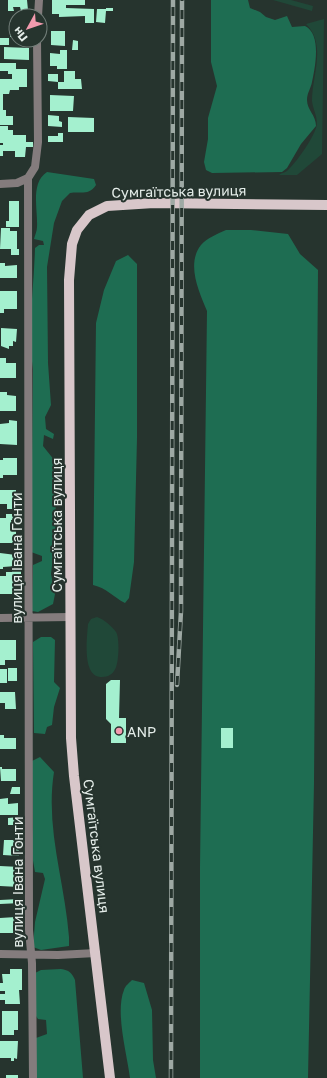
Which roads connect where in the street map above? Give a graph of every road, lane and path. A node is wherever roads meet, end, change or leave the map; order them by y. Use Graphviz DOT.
graph roads {
  1 [pos="38,48"];
  2 [pos="28,178"];
  3 [pos="0,184"];
  4 [pos="327,205"];
  5 [pos="70,617"];
  6 [pos="0,618"];
  7 [pos="29,618"];
  8 [pos="96,953"];
  9 [pos="0,954"];
  10 [pos="30,954"];
  11 [pos="33,1078"];
  12 [pos="110,1078"];
  1 -- 2 [label="street, вулиця Івана Гонти"];
  2 -- 3 [label="street"];
  2 -- 7 [label="street, вулиця Івана Гонти"];
  4 -- 5 [label="main road, Сумгаїтська вулиця"];
  5 -- 7 [label="street"];
  5 -- 8 [label="main road, Сумгаїтська вулиця"];
  6 -- 7 [label="street"];
  7 -- 10 [label="street, вулиця Івана Гонти"];
  8 -- 10 [label="street"];
  8 -- 12 [label="main road, Сумгаїтська вулиця"];
  9 -- 10 [label="street"];
  10 -- 11 [label="street, вулиця Івана Гонти"];
}
